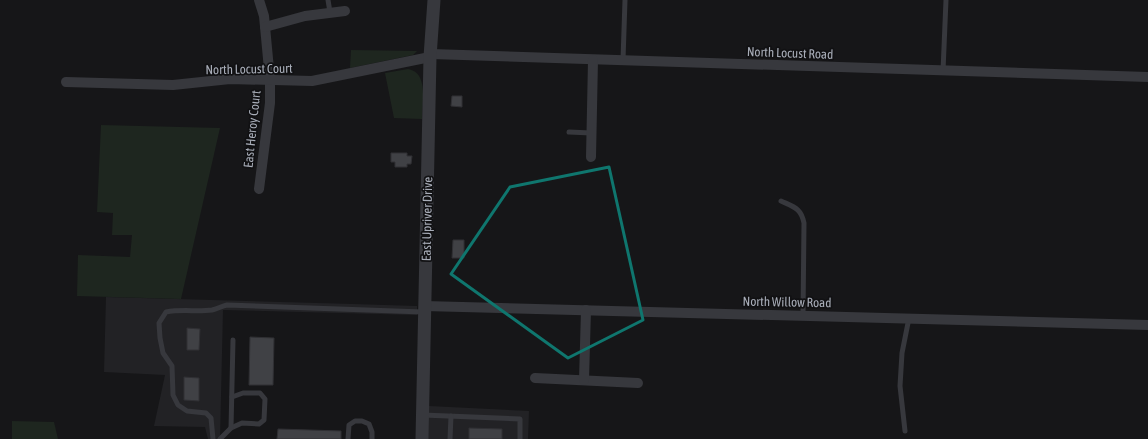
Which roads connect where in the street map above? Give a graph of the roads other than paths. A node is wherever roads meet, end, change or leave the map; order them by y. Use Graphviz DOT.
graph roads {
  1 [pos="259,0"];
  2 [pos="328,0"];
  3 [pos="434,0"];
  4 [pos="625,0"];
  5 [pos="946,0"];
  6 [pos="345,10"];
  7 [pos="330,12"];
  8 [pos="265,27"];
  9 [pos="431,56"];
  10 [pos="593,60"];
  11 [pos="623,60"];
  12 [pos="943,70"];
  13 [pos="1148,77"];
  14 [pos="270,80"];
  15 [pos="66,82"];
  16 [pos="569,132"];
  17 [pos="591,133"];
  18 [pos="591,157"];
  19 [pos="259,189"];
  20 [pos="781,201"];
  21 [pos="424,309"];
  22 [pos="586,310"];
  23 [pos="803,316"];
  24 [pos="909,318"];
  25 [pos="1148,325"];
  26 [pos="233,340"];
  27 [pos="535,378"];
  28 [pos="584,380"];
  29 [pos="638,383"];
  30 [pos="232,397"];
  31 [pos="422,416"];
  32 [pos="451,416"];
  33 [pos="231,428"];
  34 [pos="905,431"];
  35 [pos="213,439"];
  36 [pos="220,439"];
  37 [pos="348,439"];
  38 [pos="372,439"];
  39 [pos="422,439"];
  40 [pos="450,439"];
  41 [pos="520,439"];
  1 -- 8 [label="street, East Heroy Court"];
  2 -- 7 [label="lane"];
  3 -- 9 [label="street, East Upriver Drive"];
  4 -- 11 [label="lane"];
  5 -- 12 [label="lane"];
  6 -- 7 [label="street"];
  7 -- 8 [label="street"];
  8 -- 14 [label="street, East Heroy Court"];
  9 -- 10 [label="street, North Locust Road"];
  9 -- 14 [label="street, North Locust Court"];
  9 -- 21 [label="street, East Upriver Drive"];
  10 -- 11 [label="street, North Locust Road"];
  10 -- 17 [label="street"];
  11 -- 12 [label="street, North Locust Road"];
  12 -- 13 [label="street, North Locust Road"];
  14 -- 15 [label="street, North Locust Court"];
  14 -- 19 [label="street, East Heroy Court"];
  16 -- 17 [label="lane"];
  17 -- 18 [label="street"];
  20 -- 23 [label="lane"];
  21 -- 22 [label="street, North Willow Road"];
  21 -- 31 [label="street, East Upriver Drive"];
  21 -- 35 [label="lane"];
  22 -- 23 [label="street, North Willow Road"];
  22 -- 28 [label="street"];
  23 -- 24 [label="street, North Willow Road"];
  24 -- 25 [label="street, North Willow Road"];
  24 -- 34 [label="lane"];
  26 -- 30 [label="lane"];
  27 -- 28 [label="street"];
  28 -- 29 [label="street"];
  30 -- 33 [label="lane"];
  30 -- 33 [label="lane"];
  31 -- 32 [label="lane"];
  31 -- 39 [label="street, East Upriver Drive"];
  32 -- 40 [label="lane"];
  32 -- 41 [label="lane"];
  33 -- 36 [label="lane"];
  37 -- 38 [label="lane"];
}
